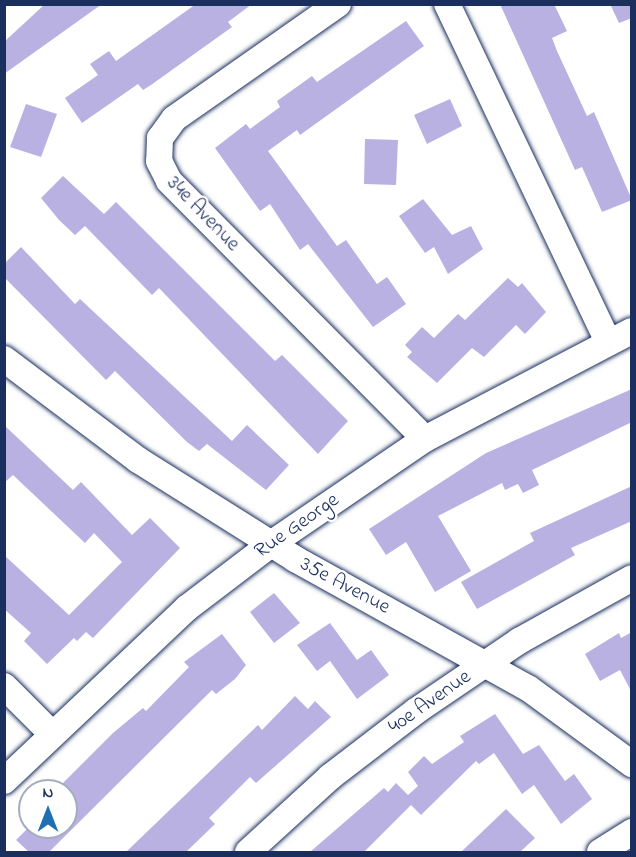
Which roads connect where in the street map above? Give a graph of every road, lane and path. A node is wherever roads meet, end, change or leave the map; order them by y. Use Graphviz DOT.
graph roads {
  1 [pos="338,4"];
  2 [pos="447,4"];
  3 [pos="632,331"];
  4 [pos="608,342"];
  5 [pos="4,358"];
  6 [pos="425,439"];
  7 [pos="271,544"];
  8 [pos="632,578"];
  9 [pos="486,662"];
  10 [pos="4,686"];
  11 [pos="51,733"];
  12 [pos="632,764"];
  13 [pos="4,781"];
  14 [pos="632,832"];
  15 [pos="248,852"];
  16 [pos="600,852"];
  1 -- 6 [label="street, 34e Avenue"];
  2 -- 4 [label="street"];
  3 -- 4 [label="street, Rue George"];
  4 -- 6 [label="street, Rue George"];
  5 -- 7 [label="street, 35e Avenue"];
  6 -- 7 [label="street, Rue George"];
  7 -- 9 [label="street, 35e Avenue"];
  7 -- 11 [label="street, Rue George"];
  8 -- 9 [label="street, 40e Avenue"];
  9 -- 12 [label="street, 35e Avenue"];
  9 -- 15 [label="street, 40e Avenue"];
  10 -- 11 [label="street"];
  11 -- 13 [label="street, Rue George"];
  14 -- 16 [label="street"];
}
